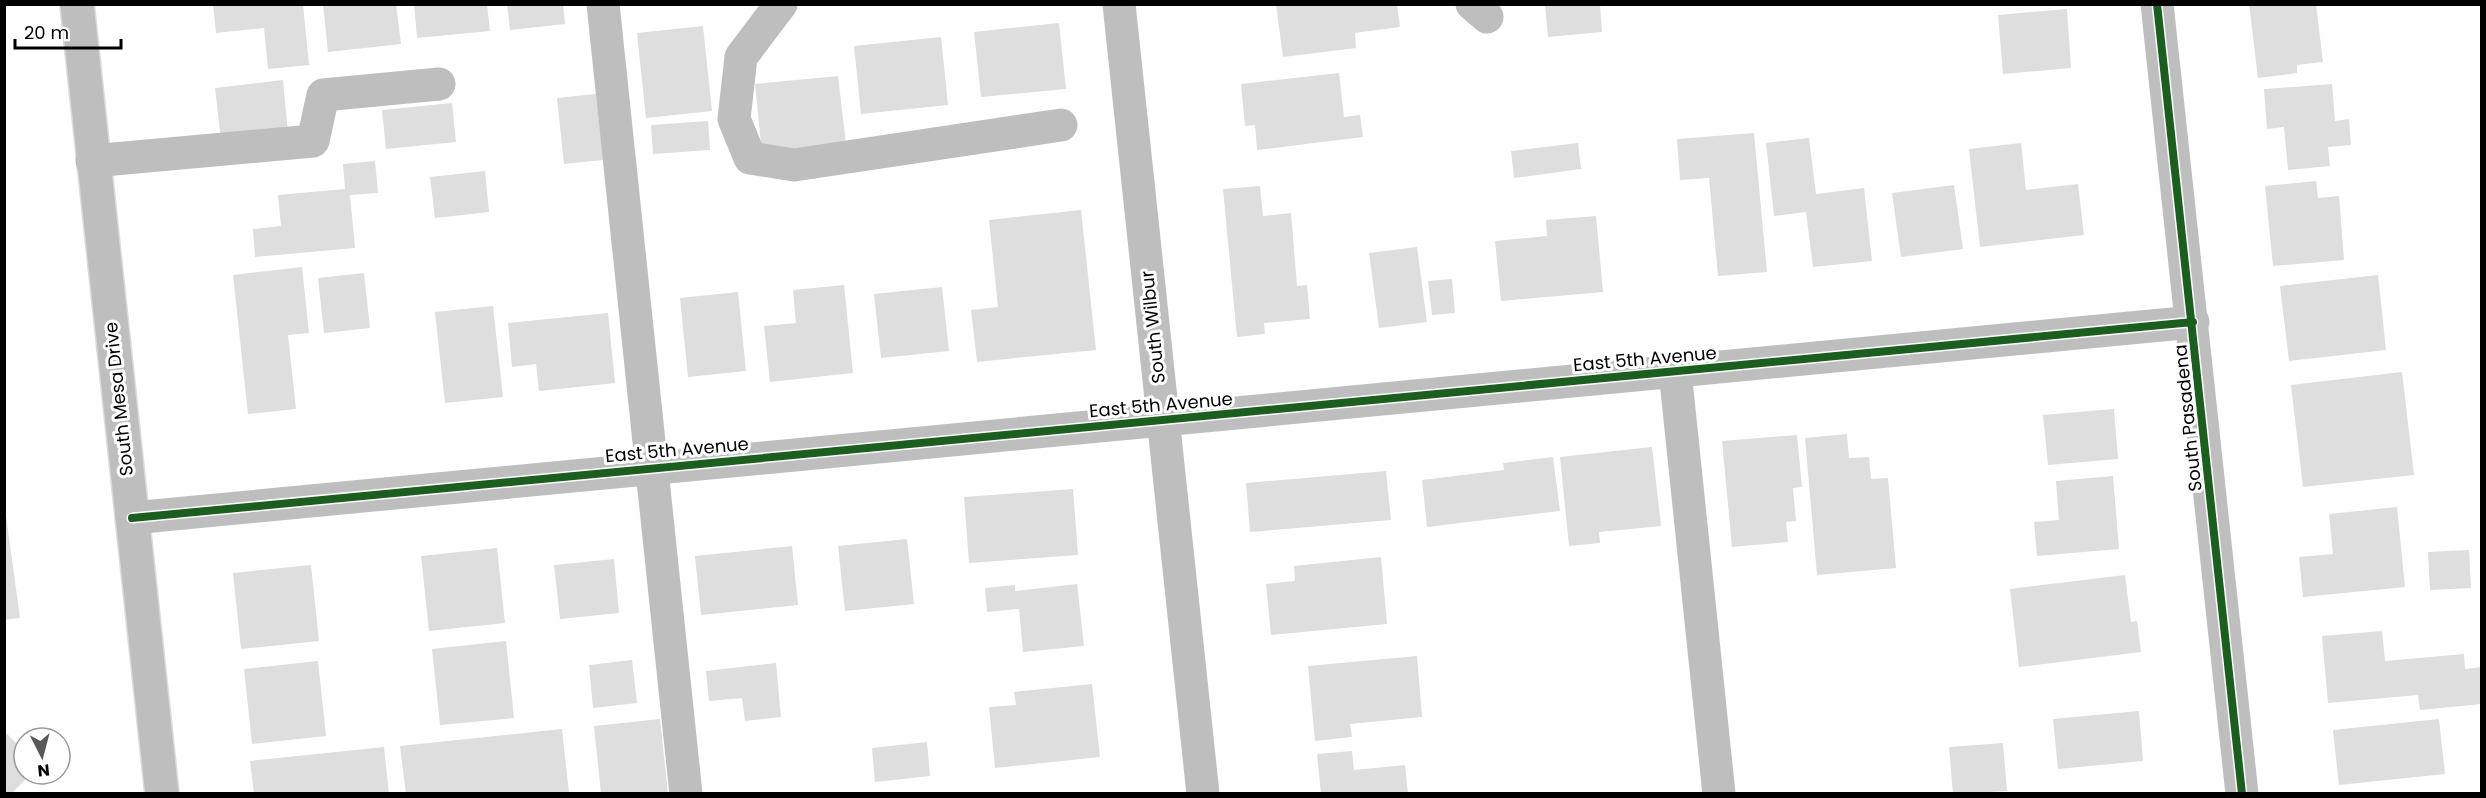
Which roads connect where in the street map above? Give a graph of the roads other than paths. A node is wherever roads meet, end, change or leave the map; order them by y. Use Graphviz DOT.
graph roads {
  1 [pos="77,4"];
  2 [pos="603,4"];
  3 [pos="781,4"];
  4 [pos="1119,4"];
  5 [pos="2157,4"];
  6 [pos="439,84"];
  7 [pos="1061,125"];
  8 [pos="92,161"];
  9 [pos="2193,322"];
  10 [pos="1675,371"];
  11 [pos="1163,419"];
  12 [pos="652,468"];
  13 [pos="132,518"];
  14 [pos="162,794"];
  15 [pos="686,794"];
  16 [pos="1203,794"];
  17 [pos="1719,794"];
  18 [pos="2242,794"];
  1 -- 8 [label="street, South Mesa Drive"];
  2 -- 12 [label="street"];
  3 -- 7 [label="street"];
  4 -- 11 [label="street, South Wilbur"];
  5 -- 9 [label="street, South Pasadena"];
  6 -- 8 [label="street"];
  8 -- 13 [label="street, South Mesa Drive"];
  9 -- 10 [label="street, East 5th Avenue"];
  9 -- 18 [label="street, South Pasadena"];
  10 -- 11 [label="street, East 5th Avenue"];
  10 -- 17 [label="street"];
  11 -- 12 [label="street, East 5th Avenue"];
  11 -- 16 [label="street, South Wilbur"];
  12 -- 13 [label="street, East 5th Avenue"];
  12 -- 15 [label="street"];
  13 -- 14 [label="street, South Mesa Drive"];
}
